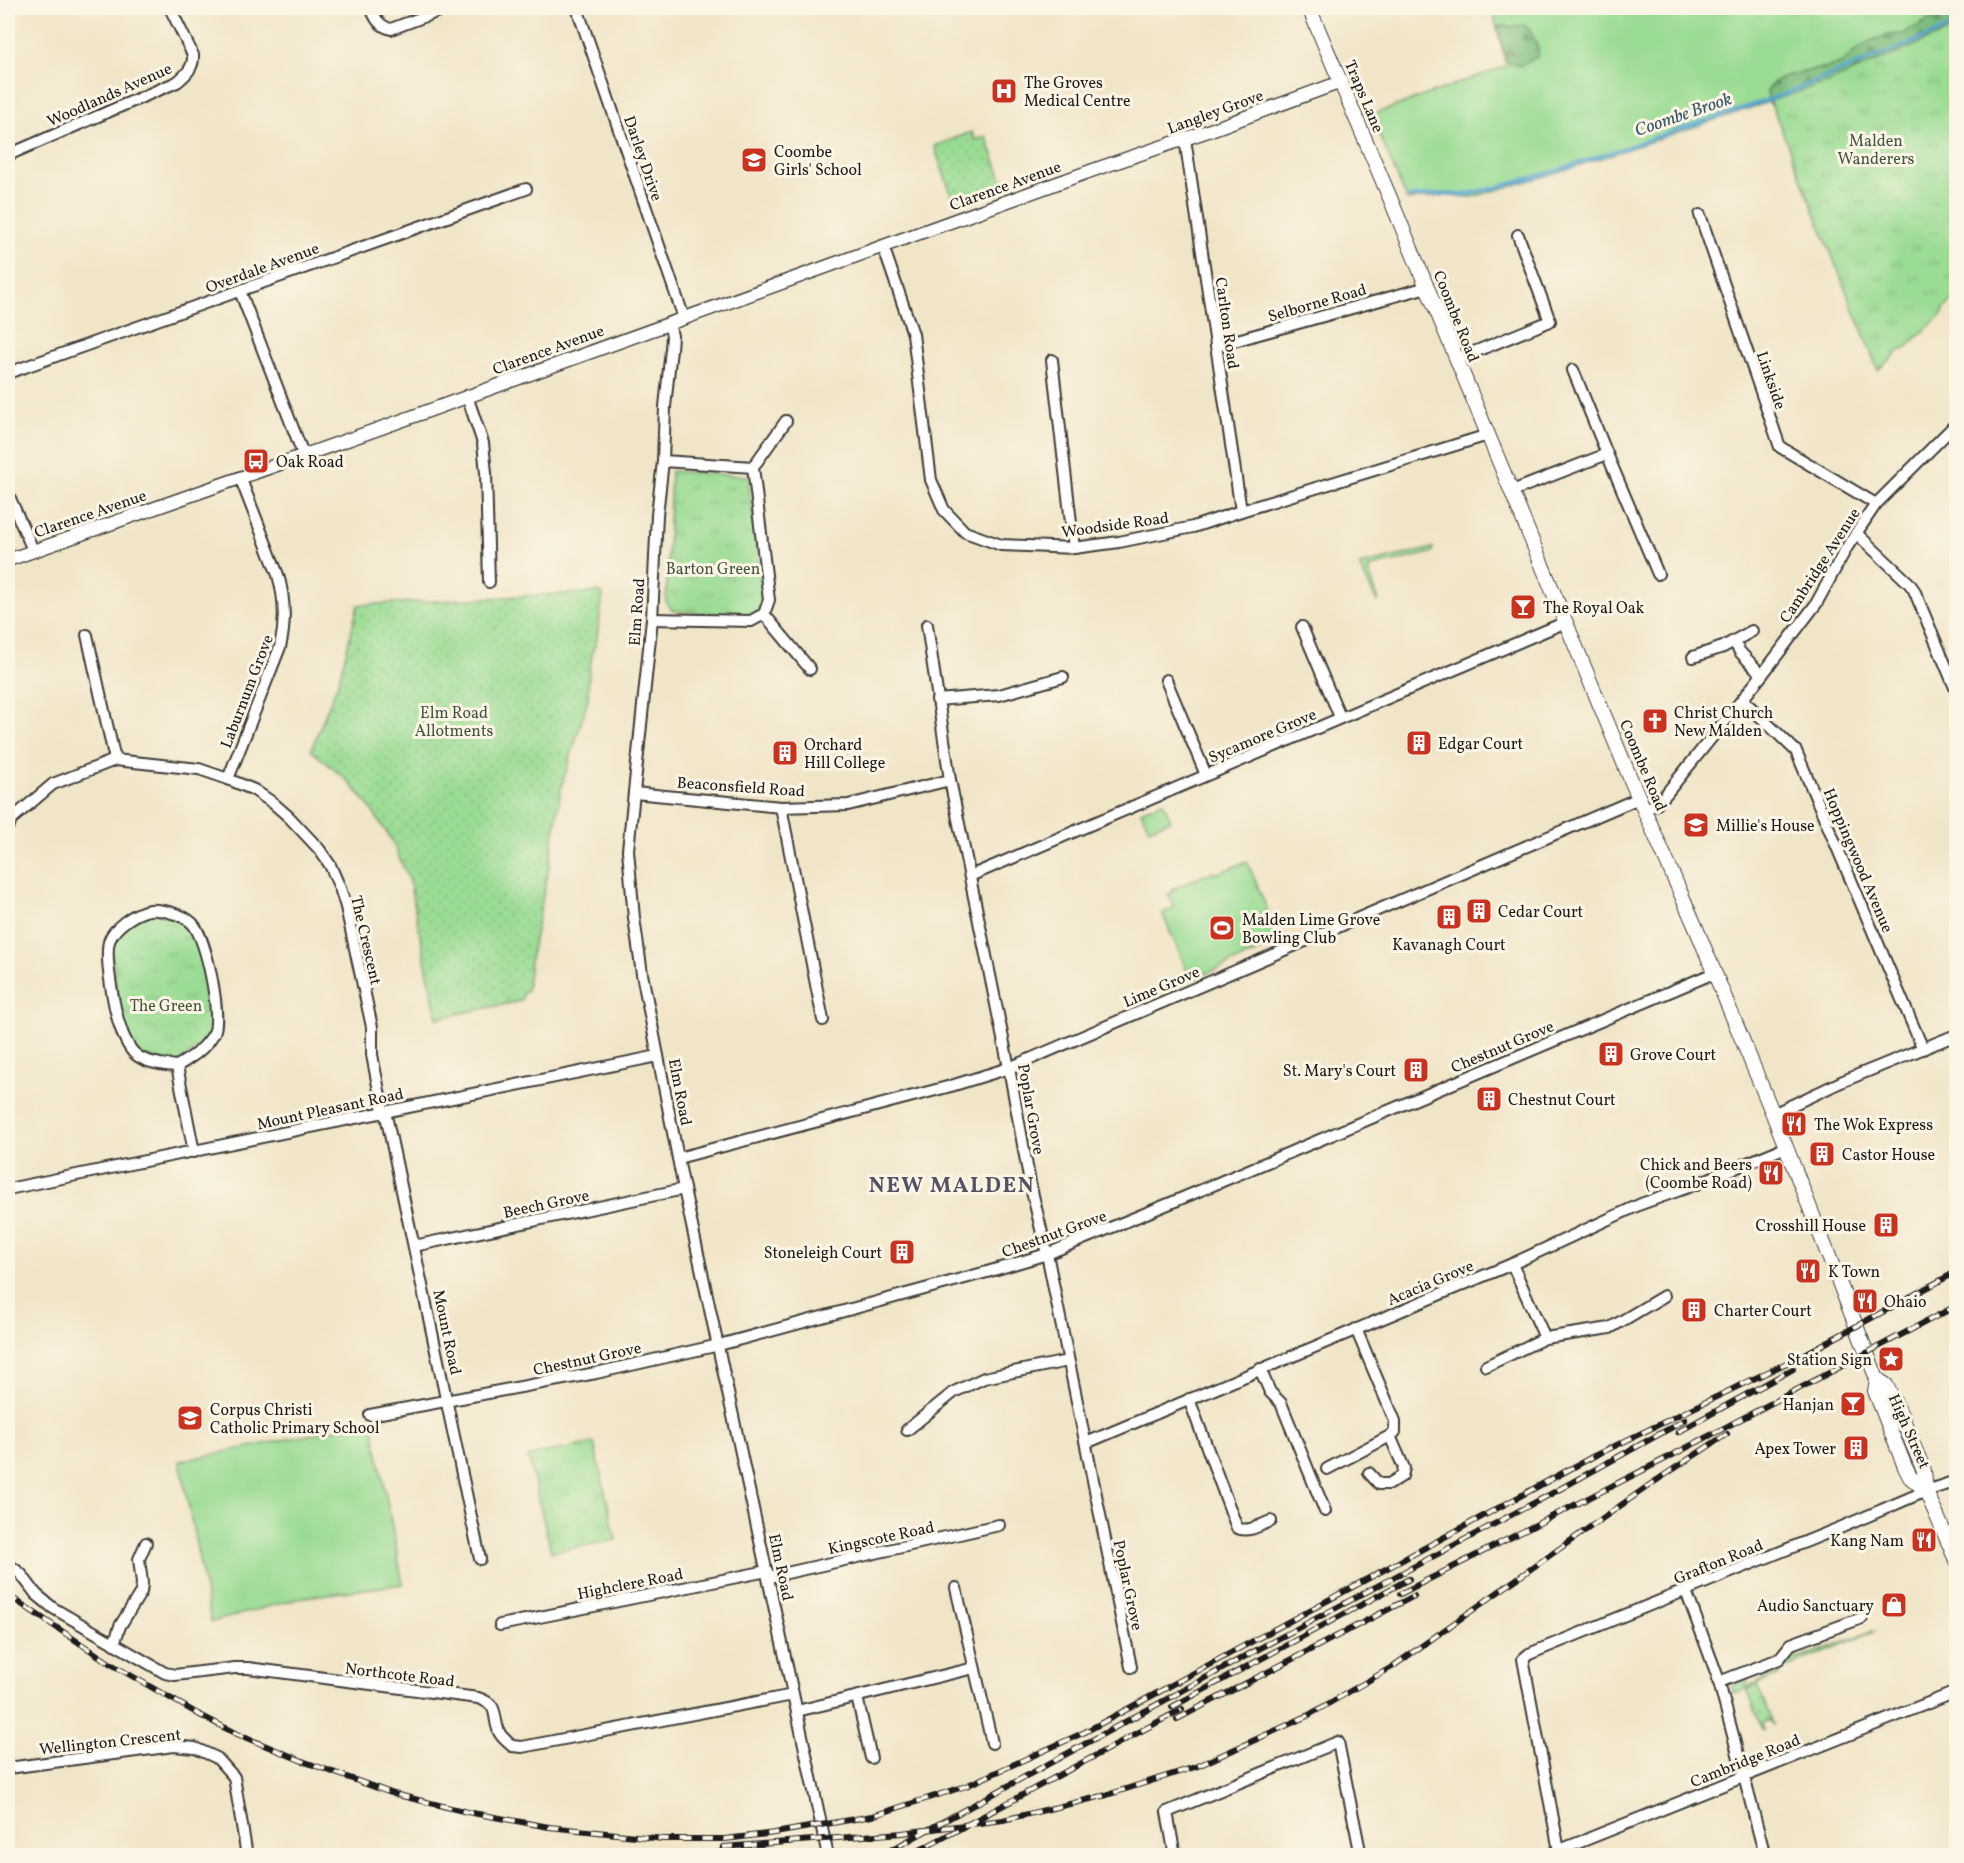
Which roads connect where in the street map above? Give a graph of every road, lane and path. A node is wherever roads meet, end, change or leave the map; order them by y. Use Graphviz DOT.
graph roads {
  1 [pos="170,8"];
  2 [pos="371,8"];
  3 [pos="447,8"];
  4 [pos="578,8"];
  5 [pos="1309,8"];
  6 [pos="1341,82"];
  7 [pos="1185,139"];
  8 [pos="8,155"];
  9 [pos="1098,168"];
  10 [pos="526,189"];
  11 [pos="1390,198"];
  12 [pos="1700,215"];
  13 [pos="1518,235"];
  14 [pos="884,246"];
  15 [pos="1427,287"];
  16 [pos="240,291"];
  17 [pos="684,318"];
  18 [pos="669,323"];
  19 [pos="1216,346"];
  20 [pos="1457,359"];
  21 [pos="1052,360"];
  22 [pos="1573,370"];
  23 [pos="8,373"];
  24 [pos="467,396"];
  25 [pos="786,421"];
  26 [pos="1956,424"];
  27 [pos="1488,435"];
  28 [pos="303,454"];
  29 [pos="1607,454"];
  30 [pos="663,461"];
  31 [pos="753,467"];
  32 [pos="240,477"];
  33 [pos="1512,490"];
  34 [pos="8,494"];
  35 [pos="1876,504"];
  36 [pos="1241,511"];
  37 [pos="1856,533"];
  38 [pos="1074,548"];
  39 [pos="33,550"];
  40 [pos="8,560"];
  41 [pos="1658,574"];
  42 [pos="489,582"];
  43 [pos="764,614"];
  44 [pos="652,618"];
  45 [pos="1566,622"];
  46 [pos="927,625"];
  47 [pos="1302,627"];
  48 [pos="1752,631"];
  49 [pos="87,635"];
  50 [pos="1734,642"];
  51 [pos="1693,657"];
  52 [pos="810,669"];
  53 [pos="1762,675"];
  54 [pos="1063,677"];
  55 [pos="1166,680"];
  56 [pos="1956,690"];
  57 [pos="937,700"];
  58 [pos="1743,700"];
  59 [pos="1340,717"];
  60 [pos="115,760"];
  61 [pos="1206,775"];
  62 [pos="228,779"];
  63 [pos="950,780"];
  64 [pos="634,794"];
  65 [pos="1641,804"];
  66 [pos="781,807"];
  67 [pos="9,818"];
  68 [pos="970,876"];
  69 [pos="1714,973"];
  70 [pos="823,1020"];
  71 [pos="1956,1035"];
  72 [pos="1923,1049"];
  73 [pos="658,1056"];
  74 [pos="177,1066"];
  75 [pos="1009,1068"];
  76 [pos="385,1112"];
  77 [pos="1773,1114"];
  78 [pos="1786,1147"];
  79 [pos="194,1152"];
  80 [pos="678,1158"];
  81 [pos="684,1189"];
  82 [pos="8,1190"];
  83 [pos="414,1246"];
  84 [pos="1047,1254"];
  85 [pos="1512,1264"];
  86 [pos="1664,1296"];
  87 [pos="1356,1329"];
  88 [pos="1545,1338"];
  89 [pos="719,1345"];
  90 [pos="1864,1347"];
  91 [pos="1068,1361"];
  92 [pos="1486,1366"];
  93 [pos="1260,1369"];
  94 [pos="447,1400"];
  95 [pos="1189,1400"];
  96 [pos="369,1415"];
  97 [pos="907,1430"];
  98 [pos="1390,1436"];
  99 [pos="1086,1443"];
  100 [pos="1327,1469"];
  101 [pos="1370,1473"];
  102 [pos="1956,1481"];
  103 [pos="1926,1491"];
  104 [pos="1325,1511"];
  105 [pos="1271,1521"];
  106 [pos="999,1526"];
  107 [pos="146,1543"];
  108 [pos="480,1559"];
  109 [pos="1956,1560"];
  110 [pos="8,1564"];
  111 [pos="768,1574"];
  112 [pos="956,1588"];
  113 [pos="1686,1591"];
  114 [pos="1862,1618"];
  115 [pos="500,1625"];
  116 [pos="114,1644"];
  117 [pos="1131,1667"];
  118 [pos="974,1668"];
  119 [pos="1719,1682"];
  120 [pos="1956,1692"];
  121 [pos="793,1695"];
  122 [pos="856,1697"];
  123 [pos="797,1711"];
  124 [pos="992,1743"];
  125 [pos="871,1758"];
  126 [pos="8,1768"];
  127 [pos="1744,1777"];
  128 [pos="1559,1853"];
  129 [pos="247,1856"];
  130 [pos="828,1856"];
  131 [pos="1175,1856"];
  132 [pos="1361,1856"];
  133 [pos="1545,1856"];
  134 [pos="1765,1856"];
  1 -- 8 [label="street, Woodlands Avenue"];
  2 -- 3 [label="street"];
  4 -- 17 [label="street, Darley Drive"];
  5 -- 6 [label="main road, Traps Lane"];
  6 -- 7 [label="street, Langley Grove"];
  6 -- 11 [label="main road, Traps Lane"];
  7 -- 9 [label="street, Langley Grove"];
  7 -- 19 [label="street, Carlton Road"];
  9 -- 14 [label="street, Clarence Avenue"];
  10 -- 16 [label="street, Overdale Avenue"];
  11 -- 15 [label="main road, Coombe Road"];
  12 -- 35 [label="street, Linkside"];
  13 -- 20 [label="street"];
  14 -- 17 [label="street, Clarence Avenue"];
  14 -- 38 [label="street, Woodside Road"];
  15 -- 19 [label="street, Selborne Road"];
  15 -- 20 [label="main road, Coombe Road"];
  16 -- 23 [label="street, Overdale Avenue"];
  16 -- 28 [label="street"];
  17 -- 18 [label="street, Clarence Avenue"];
  18 -- 24 [label="street, Clarence Avenue"];
  18 -- 30 [label="street, Elm Road"];
  19 -- 36 [label="street, Carlton Road"];
  20 -- 27 [label="main road, Coombe Road"];
  21 -- 38 [label="street"];
  22 -- 29 [label="street"];
  24 -- 28 [label="street, Clarence Avenue"];
  24 -- 42 [label="street"];
  25 -- 31 [label="street"];
  26 -- 35 [label="street, Cambridge Avenue"];
  27 -- 33 [label="main road, Coombe Road"];
  27 -- 36 [label="street, Woodside Road"];
  28 -- 32 [label="street, Clarence Avenue"];
  29 -- 33 [label="street"];
  29 -- 41 [label="street"];
  30 -- 31 [label="street"];
  30 -- 44 [label="street, Elm Road"];
  31 -- 43 [label="street"];
  32 -- 39 [label="street, Clarence Avenue"];
  32 -- 62 [label="street, Laburnum Grove"];
  33 -- 45 [label="main road, Coombe Road"];
  34 -- 39 [label="street"];
  35 -- 37 [label="street, Cambridge Avenue"];
  36 -- 38 [label="street, Woodside Road"];
  37 -- 53 [label="street, Cambridge Avenue"];
  37 -- 56 [label="street"];
  39 -- 40 [label="street, Clarence Avenue"];
  43 -- 44 [label="street"];
  43 -- 52 [label="street"];
  44 -- 64 [label="street, Elm Road"];
  45 -- 59 [label="street, Sycamore Grove"];
  45 -- 65 [label="main road, Coombe Road"];
  46 -- 57 [label="street, Poplar Grove"];
  47 -- 59 [label="street"];
  48 -- 50 [label="street"];
  49 -- 60 [label="street"];
  50 -- 51 [label="street"];
  50 -- 53 [label="street"];
  53 -- 58 [label="street, Cambridge Avenue"];
  54 -- 57 [label="street"];
  55 -- 61 [label="street"];
  57 -- 63 [label="street, Poplar Grove"];
  58 -- 65 [label="street, Cambridge Avenue"];
  58 -- 72 [label="street, Hoppingwood Avenue"];
  59 -- 61 [label="street, Sycamore Grove"];
  60 -- 62 [label="street, The Crescent"];
  60 -- 67 [label="street, The Crescent"];
  61 -- 68 [label="street, Sycamore Grove"];
  62 -- 76 [label="street, The Crescent"];
  63 -- 66 [label="street, Beaconsfield Road"];
  63 -- 68 [label="street, Poplar Grove"];
  64 -- 66 [label="street, Beaconsfield Road"];
  64 -- 73 [label="street, Elm Road"];
  65 -- 69 [label="main road, Coombe Road"];
  65 -- 75 [label="street, Lime Grove"];
  66 -- 70 [label="street"];
  68 -- 75 [label="street, Poplar Grove"];
  69 -- 77 [label="main road, Coombe Road"];
  69 -- 84 [label="street, Chestnut Grove"];
  71 -- 72 [label="street"];
  72 -- 77 [label="street"];
  73 -- 76 [label="street, Mount Pleasant Road"];
  73 -- 80 [label="street, Elm Road"];
  74 -- 74 [label="street"];
  74 -- 79 [label="street"];
  75 -- 80 [label="street, Lime Grove"];
  75 -- 84 [label="street, Poplar Grove"];
  76 -- 79 [label="street, Mount Pleasant Road"];
  76 -- 83 [label="street, Mount Road"];
  77 -- 78 [label="main road, Coombe Road"];
  78 -- 85 [label="street, Acacia Grove"];
  78 -- 90 [label="main road, Coombe Road"];
  79 -- 82 [label="street, Mount Pleasant Road"];
  80 -- 81 [label="street, Elm Road"];
  81 -- 83 [label="street, Beech Grove"];
  81 -- 89 [label="street, Elm Road"];
  83 -- 94 [label="street, Mount Road"];
  84 -- 89 [label="street, Chestnut Grove"];
  84 -- 91 [label="street, Poplar Grove"];
  85 -- 87 [label="street, Acacia Grove"];
  85 -- 88 [label="street"];
  86 -- 88 [label="street"];
  87 -- 93 [label="street, Acacia Grove"];
  87 -- 98 [label="street"];
  88 -- 92 [label="street"];
  89 -- 94 [label="street, Chestnut Grove"];
  89 -- 111 [label="street, Elm Road"];
  90 -- 103 [label="main road, High Street"];
  91 -- 97 [label="street"];
  91 -- 99 [label="street, Poplar Grove"];
  93 -- 95 [label="street, Acacia Grove"];
  93 -- 104 [label="street"];
  94 -- 96 [label="street, Chestnut Grove"];
  94 -- 108 [label="street, Mount Road"];
  95 -- 99 [label="street, Acacia Grove"];
  95 -- 105 [label="street"];
  98 -- 100 [label="street"];
  98 -- 101 [label="street"];
  99 -- 117 [label="street, Poplar Grove"];
  102 -- 103 [label="street, Grafton Road"];
  103 -- 109 [label="main road, High Street"];
  103 -- 113 [label="street, Grafton Road"];
  106 -- 111 [label="street, Kingscote Road"];
  107 -- 116 [label="street"];
  110 -- 116 [label="street, Northcote Road"];
  111 -- 115 [label="street, Highclere Road"];
  111 -- 121 [label="street, Elm Road"];
  112 -- 118 [label="street"];
  113 -- 119 [label="street"];
  113 -- 128 [label="street, Grafton Road"];
  114 -- 119 [label="street"];
  116 -- 121 [label="street, Northcote Road"];
  118 -- 122 [label="street"];
  118 -- 124 [label="street"];
  119 -- 127 [label="street"];
  120 -- 127 [label="street, Cambridge Road"];
  121 -- 123 [label="street, Elm Road"];
  122 -- 123 [label="street"];
  122 -- 125 [label="street"];
  123 -- 130 [label="street, Elm Road"];
  126 -- 129 [label="street, Wellington Crescent"];
  127 -- 128 [label="street, Cambridge Road"];
  127 -- 134 [label="street"];
  128 -- 133 [label="street, Cambridge Road"];
  131 -- 132 [label="street"];
}
